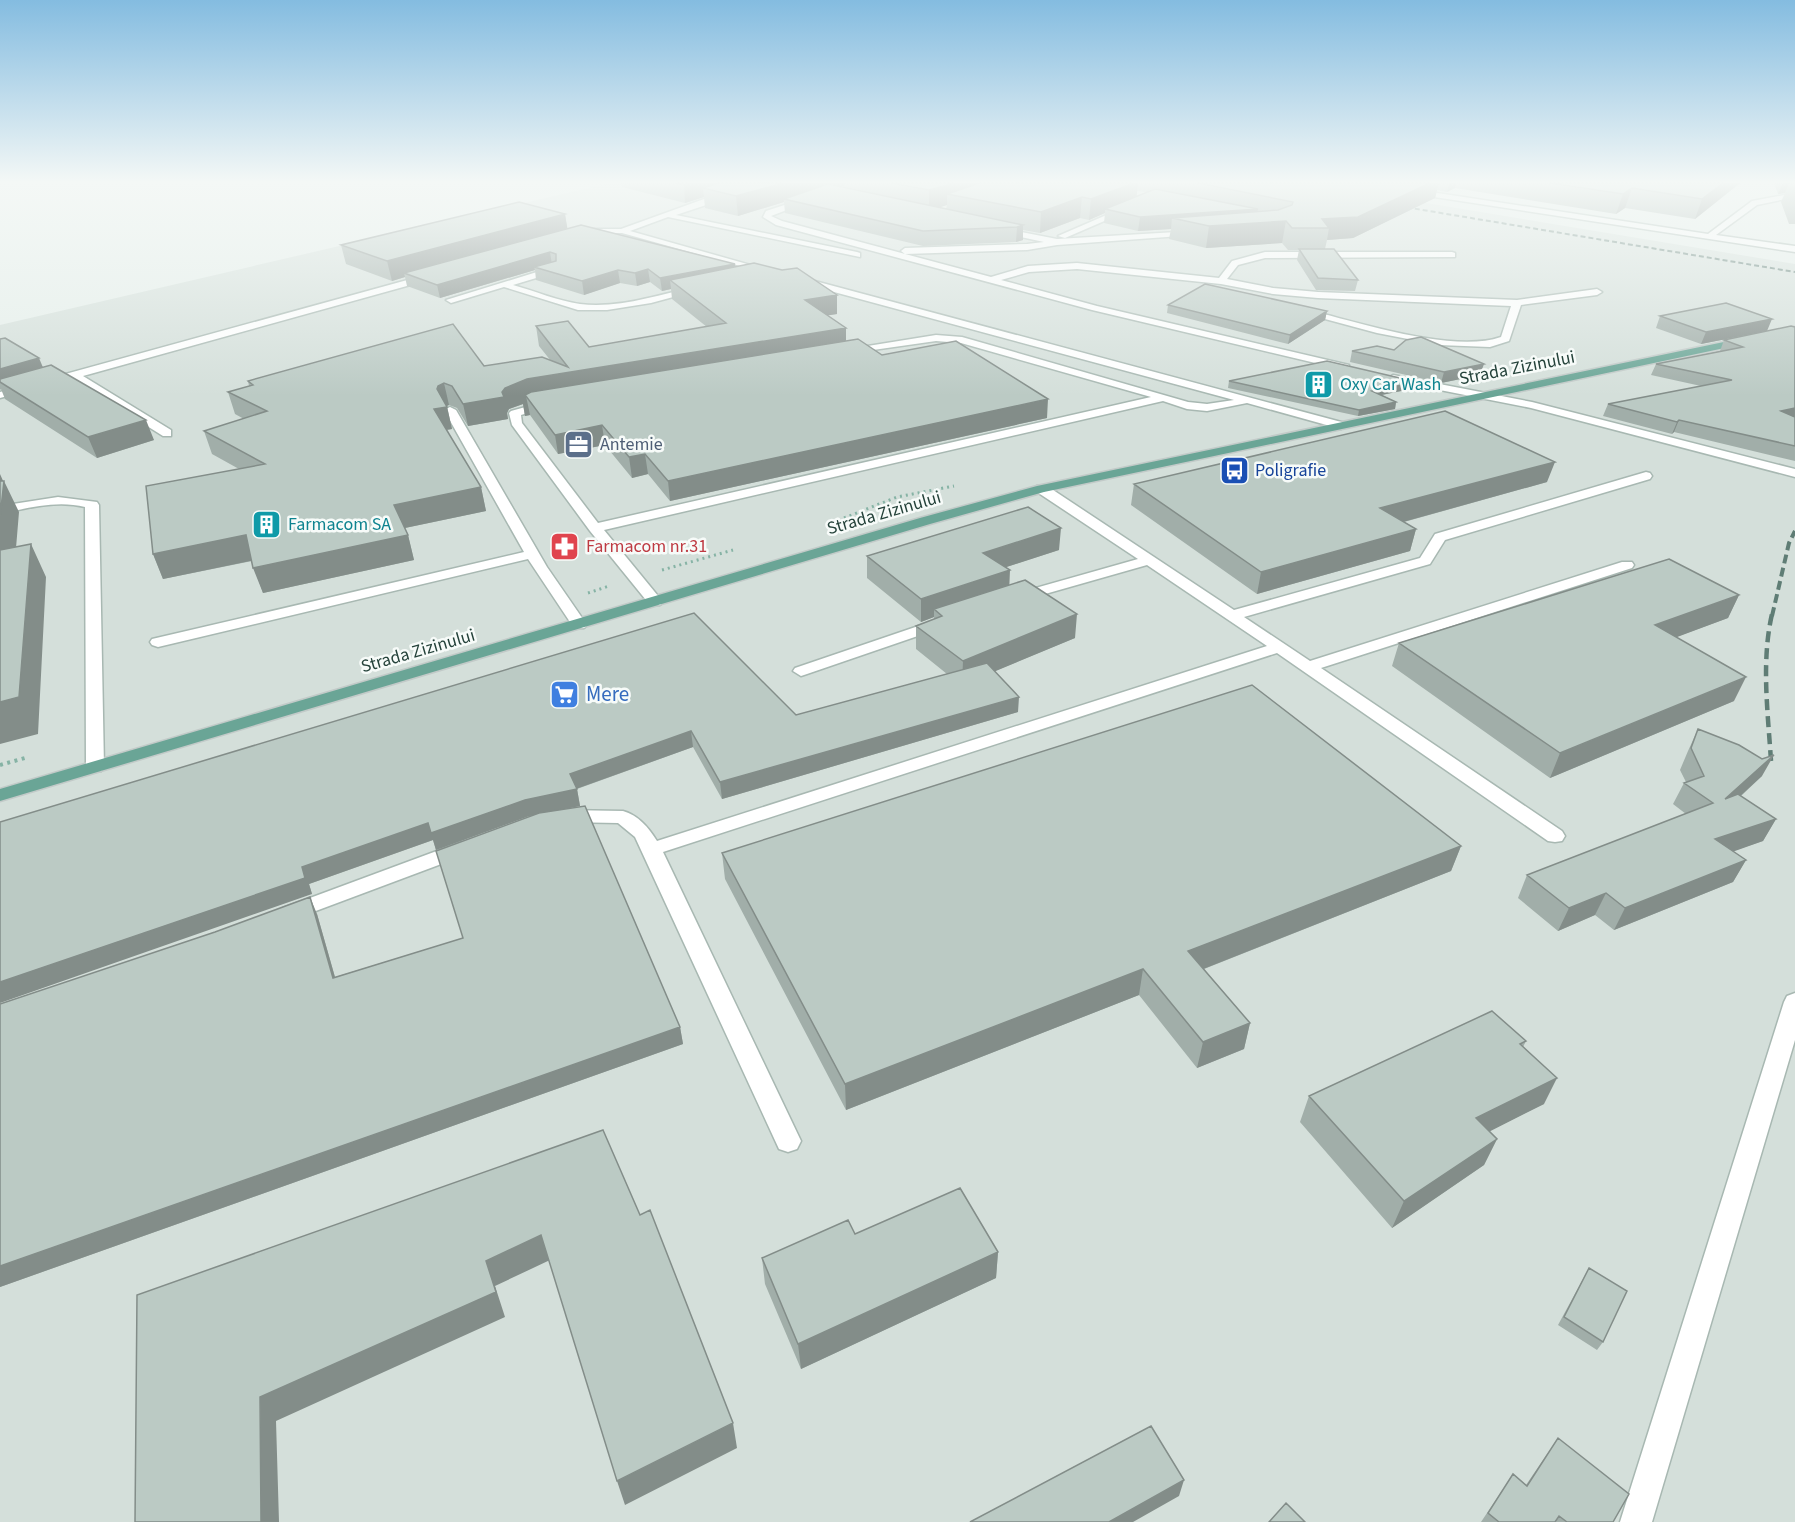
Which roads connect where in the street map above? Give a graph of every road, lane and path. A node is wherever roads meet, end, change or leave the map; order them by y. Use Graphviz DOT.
graph roads {
  1 [pos="706,254"];
  2 [pos="850,254"];
  3 [pos="880,254"];
  4 [pos="898,254"];
  5 [pos="1452,255"];
  6 [pos="553,270"];
  7 [pos="1119,270"];
  8 [pos="439,273"];
  9 [pos="788,277"];
  10 [pos="753,278"];
  11 [pos="992,280"];
  12 [pos="1221,281"];
  13 [pos="502,285"];
  14 [pos="708,287"];
  15 [pos="1213,291"];
  16 [pos="1597,291"];
  17 [pos="451,300"];
  18 [pos="1517,303"];
  19 [pos="1294,309"];
  20 [pos="1795,330"];
  21 [pos="837,354"];
  22 [pos="1353,369"];
  23 [pos="74,375"];
  24 [pos="1388,377"];
  25 [pos="0,395"];
  26 [pos="1480,395"];
  27 [pos="1165,398"];
  28 [pos="1249,399"];
  29 [pos="555,402"];
  30 [pos="450,410"];
  31 [pos="1341,425"];
  32 [pos="167,433"];
  33 [pos="1795,473"];
  34 [pos="1646,476"];
  35 [pos="1042,489"];
  36 [pos="0,510"];
  37 [pos="595,528"];
  38 [pos="533,554"];
  39 [pos="1147,561"];
  40 [pos="1627,565"];
  41 [pos="1001,601"];
  42 [pos="656,602"];
  43 [pos="1231,616"];
  44 [pos="958,618"];
  45 [pos="579,625"];
  46 [pos="158,642"];
  47 [pos="1279,647"];
  48 [pos="1308,667"];
  49 [pos="801,671"];
  50 [pos="95,767"];
  51 [pos="0,795"];
  52 [pos="548,819"];
  53 [pos="1555,836"];
  54 [pos="482,842"];
  55 [pos="652,849"];
  56 [pos="270,920"];
  57 [pos="1795,1002"];
  58 [pos="788,1141"];
  59 [pos="1636,1522"];
  1 -- 10 [label="street"];
  2 -- 3 [label="street"];
  4 -- 11 [label="street"];
  5 -- 12 [label="street"];
  6 -- 13 [label="street"];
  7 -- 11 [label="street"];
  7 -- 12 [label="street"];
  7 -- 15 [label="street"];
  8 -- 23 [label="street"];
  9 -- 28 [label="street"];
  11 -- 22 [label="street"];
  12 -- 18 [label="street"];
  13 -- 14 [label="street"];
  13 -- 17 [label="street"];
  16 -- 18 [label="street"];
  18 -- 19 [label="street"];
  20 -- 26 [label="main road, Strada Zizinului"];
  21 -- 27 [label="street"];
  23 -- 25 [label="street"];
  23 -- 32 [label="street"];
  24 -- 26 [label="street"];
  26 -- 31 [label="main road, Strada Zizinului"];
  26 -- 33 [label="street"];
  27 -- 28 [label="street"];
  27 -- 37 [label="street"];
  28 -- 31 [label="street"];
  29 -- 37 [label="street"];
  30 -- 38 [label="street"];
  31 -- 35 [label="main road, Strada Zizinului"];
  34 -- 43 [label="street"];
  35 -- 39 [label="street"];
  35 -- 42 [label="main road, Strada Zizinului"];
  36 -- 50 [label="street"];
  37 -- 42 [label="street"];
  38 -- 45 [label="street"];
  38 -- 46 [label="street"];
  39 -- 41 [label="street"];
  39 -- 43 [label="street"];
  40 -- 48 [label="street"];
  42 -- 45 [label="main road, Strada Zizinului"];
  43 -- 47 [label="street"];
  44 -- 49 [label="street"];
  45 -- 50 [label="main road, Strada Zizinului"];
  47 -- 48 [label="street"];
  47 -- 55 [label="street"];
  48 -- 53 [label="street"];
  50 -- 51 [label="main road, Strada Zizinului"];
  52 -- 55 [label="street"];
  54 -- 56 [label="street"];
  55 -- 58 [label="street"];
  57 -- 59 [label="street"];
}
